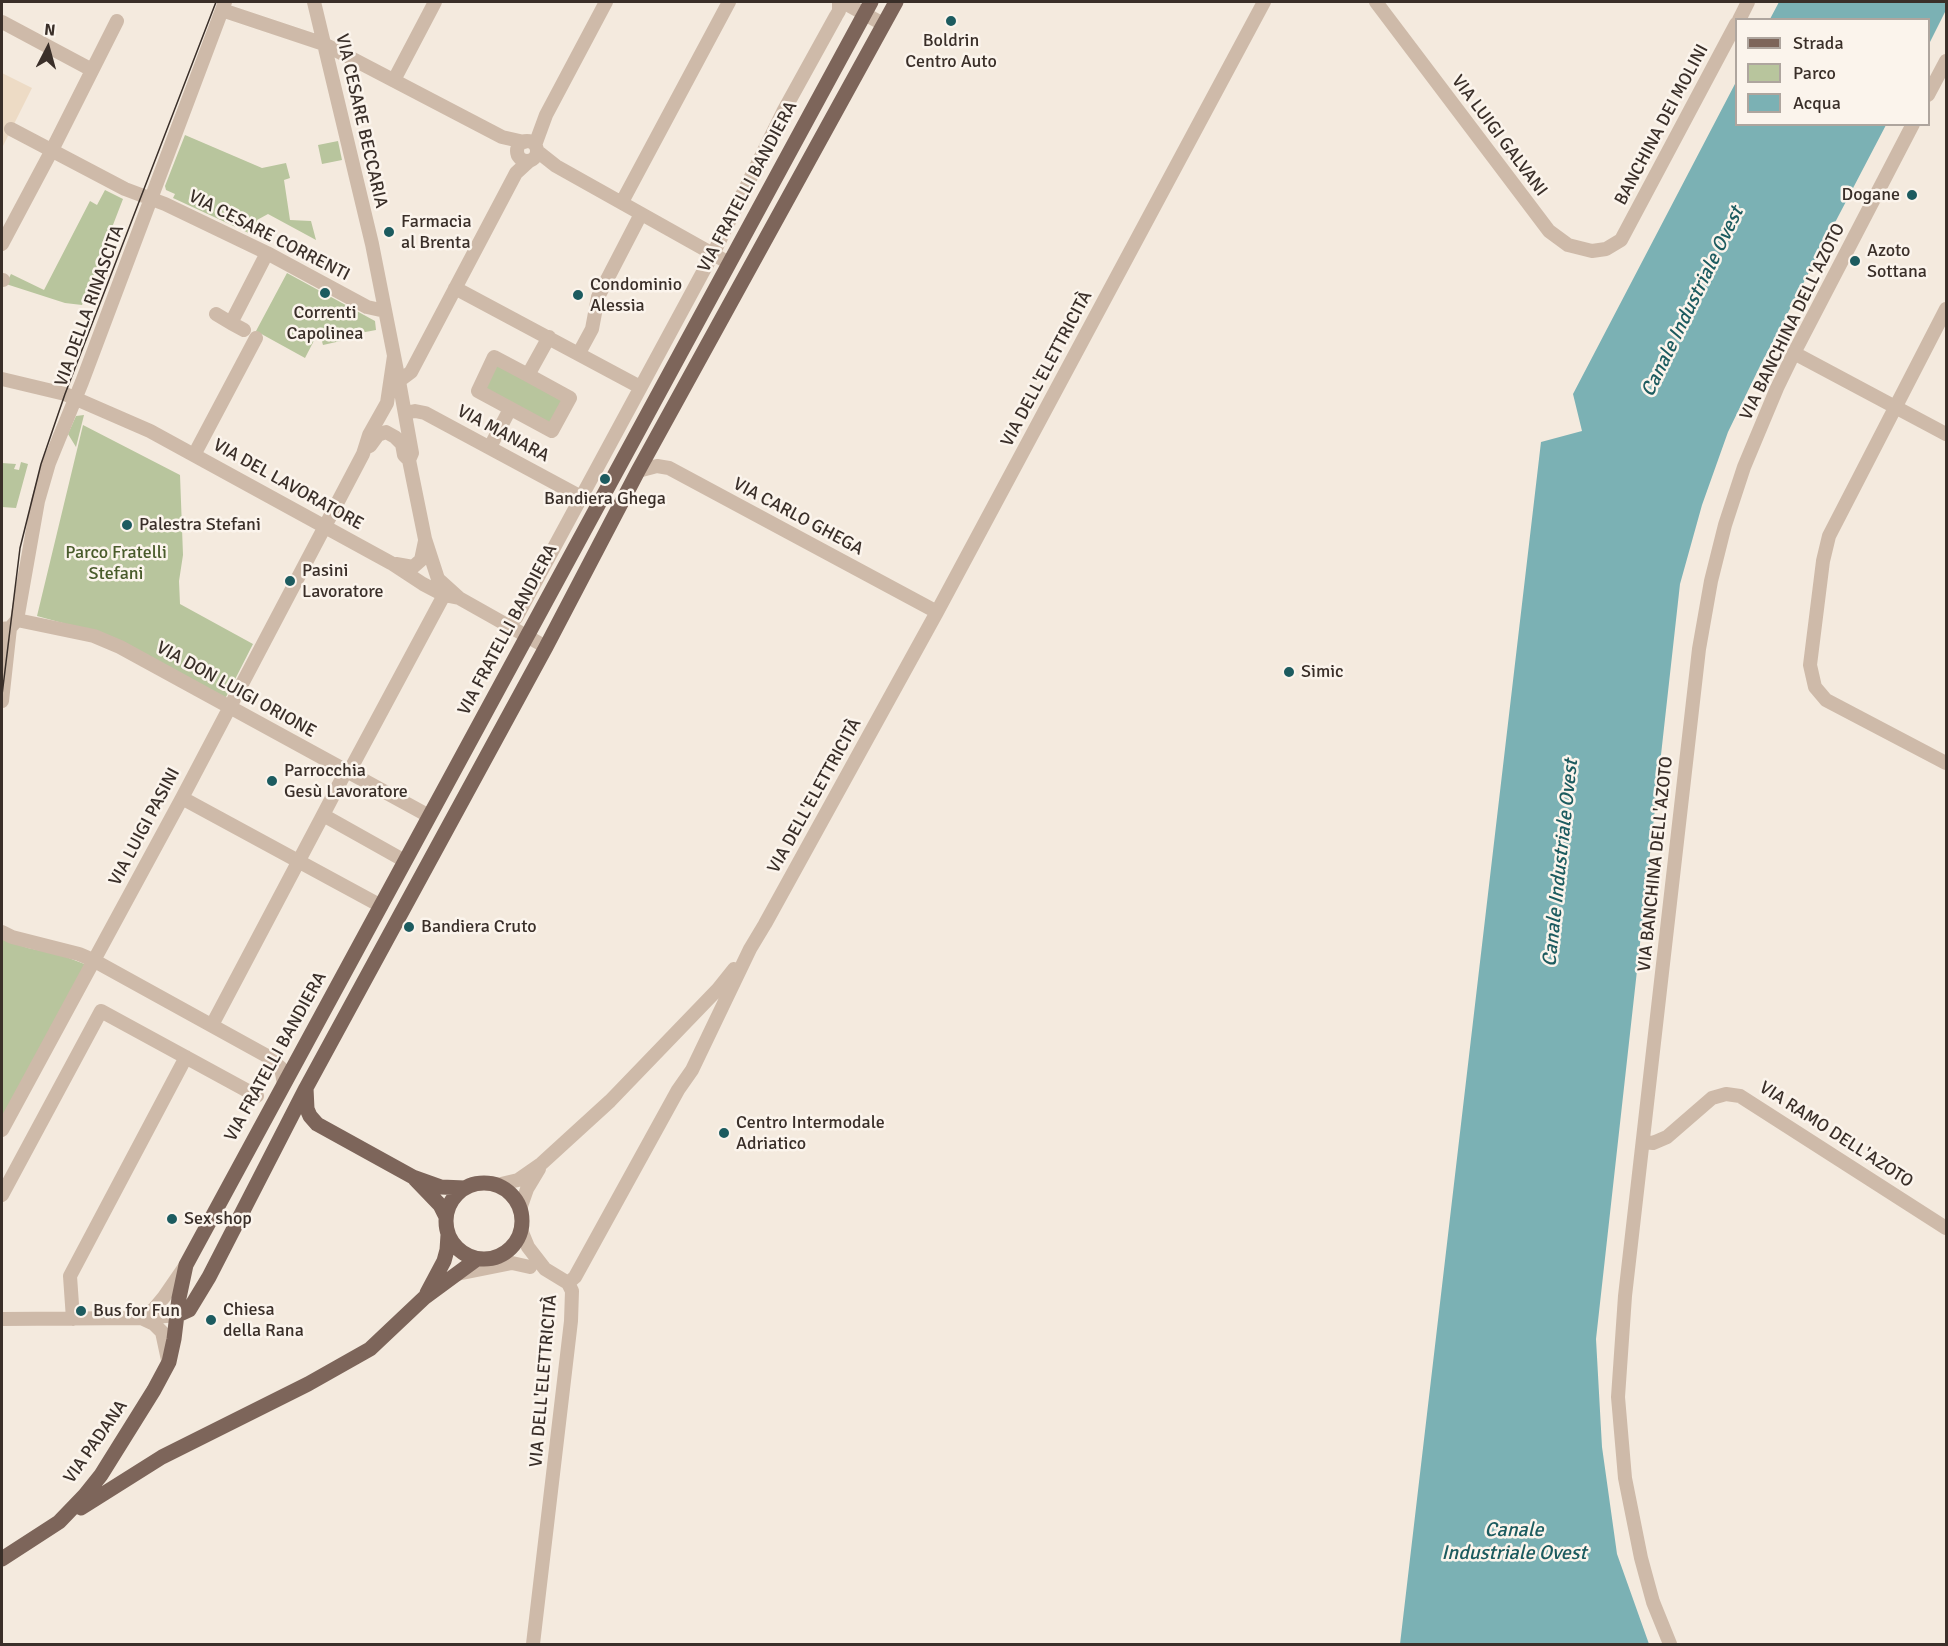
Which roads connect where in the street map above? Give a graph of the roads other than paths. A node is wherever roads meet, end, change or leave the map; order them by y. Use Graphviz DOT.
graph roads {
  1 [pos="314,2"];
  2 [pos="435,2"];
  3 [pos="606,2"];
  4 [pos="729,2"];
  5 [pos="841,2"];
  6 [pos="896,2"];
  7 [pos="1264,2"];
  8 [pos="1376,2"];
  9 [pos="1748,2"];
  10 [pos="223,6"];
  11 [pos="862,7"];
  12 [pos="1740,18"];
  13 [pos="117,21"];
  14 [pos="2,22"];
  15 [pos="883,24"];
  16 [pos="1735,28"];
  17 [pos="324,44"];
  18 [pos="1947,61"];
  19 [pos="92,70"];
  20 [pos="394,80"];
  21 [pos="1930,93"];
  22 [pos="1912,126"];
  23 [pos="11,129"];
  24 [pos="52,150"];
  25 [pos="528,151"];
  26 [pos="143,196"];
  27 [pos="622,202"];
  28 [pos="641,214"];
  29 [pos="4,235"];
  30 [pos="1618,243"];
  31 [pos="267,253"];
  32 [pos="713,253"];
  33 [pos="729,263"];
  34 [pos="455,288"];
  35 [pos="1947,309"];
  36 [pos="385,311"];
  37 [pos="216,314"];
  38 [pos="549,337"];
  39 [pos="256,338"];
  40 [pos="579,353"];
  41 [pos="1794,353"];
  42 [pos="394,356"];
  43 [pos="528,375"];
  44 [pos="2,379"];
  45 [pos="399,381"];
  46 [pos="640,387"];
  47 [pos="75,398"];
  48 [pos="1895,407"];
  49 [pos="510,409"];
  50 [pos="405,413"];
  51 [pos="1947,434"];
  52 [pos="490,447"];
  53 [pos="363,454"];
  54 [pos="194,455"];
  55 [pos="409,460"];
  56 [pos="639,471"];
  57 [pos="581,497"];
  58 [pos="337,504"];
  59 [pos="322,533"];
  60 [pos="343,536"];
  61 [pos="425,539"];
  62 [pos="391,563"];
  63 [pos="444,595"];
  64 [pos="459,598"];
  65 [pos="937,612"];
  66 [pos="516,618"];
  67 [pos="8,626"];
  68 [pos="526,636"];
  69 [pos="546,647"];
  70 [pos="2,701"];
  71 [pos="230,706"];
  72 [pos="1947,763"];
  73 [pos="347,772"];
  74 [pos="182,798"];
  75 [pos="323,815"];
  76 [pos="429,816"];
  77 [pos="298,860"];
  78 [pos="405,861"];
  79 [pos="381,906"];
  80 [pos="2,932"];
  81 [pos="750,949"];
  82 [pos="93,960"];
  83 [pos="212,1025"];
  84 [pos="186,1057"];
  85 [pos="284,1084"];
  86 [pos="306,1088"];
  87 [pos="257,1096"];
  88 [pos="289,1121"];
  89 [pos="317,1124"];
  90 [pos="2,1130"];
  91 [pos="1644,1142"];
  92 [pos="542,1164"];
  93 [pos="413,1177"];
  94 [pos="497,1185"];
  95 [pos="465,1188"];
  96 [pos="2,1195"];
  97 [pos="520,1209"];
  98 [pos="446,1217"];
  99 [pos="1947,1228"];
  100 [pos="521,1230"];
  101 [pos="448,1235"];
  102 [pos="499,1256"];
  103 [pos="477,1259"];
  104 [pos="186,1265"];
  105 [pos="530,1267"];
  106 [pos="545,1269"];
  107 [pos="455,1274"];
  108 [pos="209,1277"];
  109 [pos="568,1283"];
  110 [pos="424,1298"];
  111 [pos="178,1315"];
  112 [pos="141,1318"];
  113 [pos="2,1319"];
  114 [pos="73,1319"];
  115 [pos="169,1362"];
  116 [pos="59,1522"];
  117 [pos="2,1559"];
  118 [pos="533,1644"];
  119 [pos="1670,1644"];
  1 -- 17 [label="street, VIA CESARE BECCARIA"];
  2 -- 20 [label="street"];
  3 -- 25 [label="street"];
  4 -- 27 [label="street"];
  5 -- 11 [label="street"];
  5 -- 32 [label="street, VIA FRATELLI BANDIERA"];
  6 -- 15 [label="main road"];
  7 -- 65 [label="street, VIA DELL'ELETTRICITÀ"];
  8 -- 30 [label="street, VIA LUIGI GALVANI"];
  9 -- 12 [label="street"];
  10 -- 17 [label="street"];
  10 -- 26 [label="street, VIA DELLA RINASCITA"];
  11 -- 15 [label="street"];
  11 -- 33 [label="main road, VIA FRATELLI BANDIERA"];
  13 -- 19 [label="street"];
  14 -- 19 [label="street"];
  15 -- 56 [label="main road"];
  16 -- 30 [label="street, BANCHINA DEI MOLINI"];
  17 -- 20 [label="street"];
  17 -- 36 [label="street, VIA CESARE BECCARIA"];
  18 -- 21 [label="street"];
  19 -- 24 [label="street"];
  20 -- 25 [label="street"];
  22 -- 41 [label="street, VIA BANCHINA DELL'AZOTO"];
  23 -- 24 [label="street"];
  24 -- 26 [label="street, VIA CESARE CORRENTI"];
  24 -- 29 [label="street"];
  25 -- 27 [label="street"];
  25 -- 34 [label="street"];
  26 -- 31 [label="street, VIA CESARE CORRENTI"];
  26 -- 47 [label="street, VIA DELLA RINASCITA"];
  27 -- 28 [label="street"];
  28 -- 32 [label="street"];
  28 -- 40 [label="street"];
  31 -- 36 [label="street, VIA CESARE CORRENTI"];
  31 -- 37 [label="street"];
  32 -- 33 [label="street"];
  32 -- 46 [label="street, VIA FRATELLI BANDIERA"];
  33 -- 68 [label="main road, VIA FRATELLI BANDIERA"];
  34 -- 38 [label="street"];
  34 -- 45 [label="street"];
  35 -- 48 [label="street"];
  36 -- 42 [label="street, VIA CESARE BECCARIA"];
  38 -- 40 [label="street"];
  38 -- 43 [label="street"];
  39 -- 54 [label="street"];
  40 -- 46 [label="street"];
  41 -- 48 [label="street"];
  41 -- 91 [label="street, VIA BANCHINA DELL'AZOTO"];
  42 -- 45 [label="street, VIA CESARE BECCARIA"];
  42 -- 53 [label="street, VIA CESARE BECCARIA"];
  43 -- 49 [label="street"];
  43 -- 49 [label="street"];
  44 -- 47 [label="street, VIA DEL LAVORATORE"];
  45 -- 50 [label="street, VIA CESARE BECCARIA"];
  46 -- 57 [label="street, VIA FRATELLI BANDIERA"];
  47 -- 54 [label="street, VIA DEL LAVORATORE"];
  47 -- 67 [label="street, VIA DELLA RINASCITA"];
  48 -- 51 [label="street"];
  48 -- 72 [label="street"];
  49 -- 52 [label="street"];
  50 -- 52 [label="street, VIA MANARA"];
  50 -- 55 [label="street, VIA CESARE BECCARIA"];
  52 -- 57 [label="street, VIA MANARA"];
  53 -- 55 [label="street"];
  53 -- 58 [label="street, VIA CESARE BECCARIA"];
  54 -- 59 [label="street, VIA DEL LAVORATORE"];
  55 -- 61 [label="street, VIA CESARE BECCARIA"];
  56 -- 65 [label="street, VIA CARLO GHEGA"];
  56 -- 69 [label="main road"];
  57 -- 66 [label="street, VIA FRATELLI BANDIERA"];
  58 -- 59 [label="street, VIA CESARE BECCARIA"];
  58 -- 60 [label="street"];
  59 -- 60 [label="street, VIA DEL LAVORATORE"];
  59 -- 71 [label="street, VIA LUIGI PASINI"];
  60 -- 62 [label="street, VIA DEL LAVORATORE"];
  61 -- 62 [label="street"];
  61 -- 64 [label="street, VIA CESARE BECCARIA"];
  62 -- 63 [label="street, VIA DEL LAVORATORE"];
  63 -- 64 [label="street, VIA DEL LAVORATORE"];
  63 -- 73 [label="street"];
  64 -- 68 [label="street, VIA DEL LAVORATORE"];
  65 -- 81 [label="street, VIA DELL'ELETTRICITÀ"];
  67 -- 70 [label="street, VIA DELLA RINASCITA"];
  67 -- 71 [label="street, VIA DON LUIGI ORIONE"];
  68 -- 69 [label="street, VIA DEL LAVORATORE"];
  68 -- 76 [label="main road, VIA FRATELLI BANDIERA"];
  69 -- 86 [label="main road"];
  71 -- 73 [label="street, VIA DON LUIGI ORIONE"];
  71 -- 74 [label="street, VIA LUIGI PASINI"];
  73 -- 75 [label="street"];
  73 -- 76 [label="street, VIA DON LUIGI ORIONE"];
  74 -- 77 [label="street"];
  74 -- 82 [label="street, VIA LUIGI PASINI"];
  75 -- 77 [label="street"];
  75 -- 78 [label="street"];
  76 -- 78 [label="main road, VIA FRATELLI BANDIERA"];
  77 -- 79 [label="street"];
  77 -- 83 [label="street"];
  78 -- 79 [label="main road, VIA FRATELLI BANDIERA"];
  79 -- 85 [label="main road, VIA FRATELLI BANDIERA"];
  80 -- 82 [label="street"];
  81 -- 92 [label="street"];
  81 -- 109 [label="street, VIA DELL'ELETTRICITÀ"];
  82 -- 83 [label="street"];
  82 -- 90 [label="street, VIA LUIGI PASINI"];
  83 -- 85 [label="street"];
  84 -- 87 [label="street"];
  84 -- 96 [label="street"];
  84 -- 114 [label="street"];
  85 -- 104 [label="main road, VIA FRATELLI BANDIERA"];
  86 -- 88 [label="main road"];
  86 -- 89 [label="main road"];
  88 -- 89 [label="main road"];
  88 -- 108 [label="main road"];
  89 -- 93 [label="main road"];
  91 -- 99 [label="street, VIA RAMO DELL'AZOTO"];
  91 -- 119 [label="street, VIA BANCHINA DELL'AZOTO"];
  92 -- 94 [label="street"];
  92 -- 97 [label="street"];
  93 -- 95 [label="main road"];
  93 -- 98 [label="main road"];
  94 -- 95 [label="main road"];
  94 -- 97 [label="main road"];
  95 -- 98 [label="main road"];
  97 -- 100 [label="main road"];
  98 -- 101 [label="main road"];
  100 -- 102 [label="main road"];
  100 -- 106 [label="street"];
  101 -- 103 [label="main road"];
  101 -- 110 [label="main road"];
  102 -- 103 [label="main road"];
  102 -- 105 [label="street"];
  103 -- 107 [label="main road"];
  104 -- 108 [label="main road"];
  104 -- 111 [label="main road, VIA FRATELLI BANDIERA"];
  104 -- 112 [label="street, VIA FRATELLI BANDIERA"];
  105 -- 106 [label="street"];
  105 -- 107 [label="street"];
  106 -- 109 [label="street"];
  107 -- 110 [label="main road"];
  108 -- 111 [label="main road"];
  109 -- 118 [label="street, VIA DELL'ELETTRICITÀ"];
  110 -- 116 [label="main road"];
  111 -- 112 [label="street"];
  111 -- 115 [label="main road, VIA PADANA"];
  112 -- 114 [label="street"];
  112 -- 115 [label="street"];
  113 -- 114 [label="street"];
  115 -- 116 [label="main road, VIA PADANA"];
  116 -- 117 [label="main road, VIA PADANA"];
}
